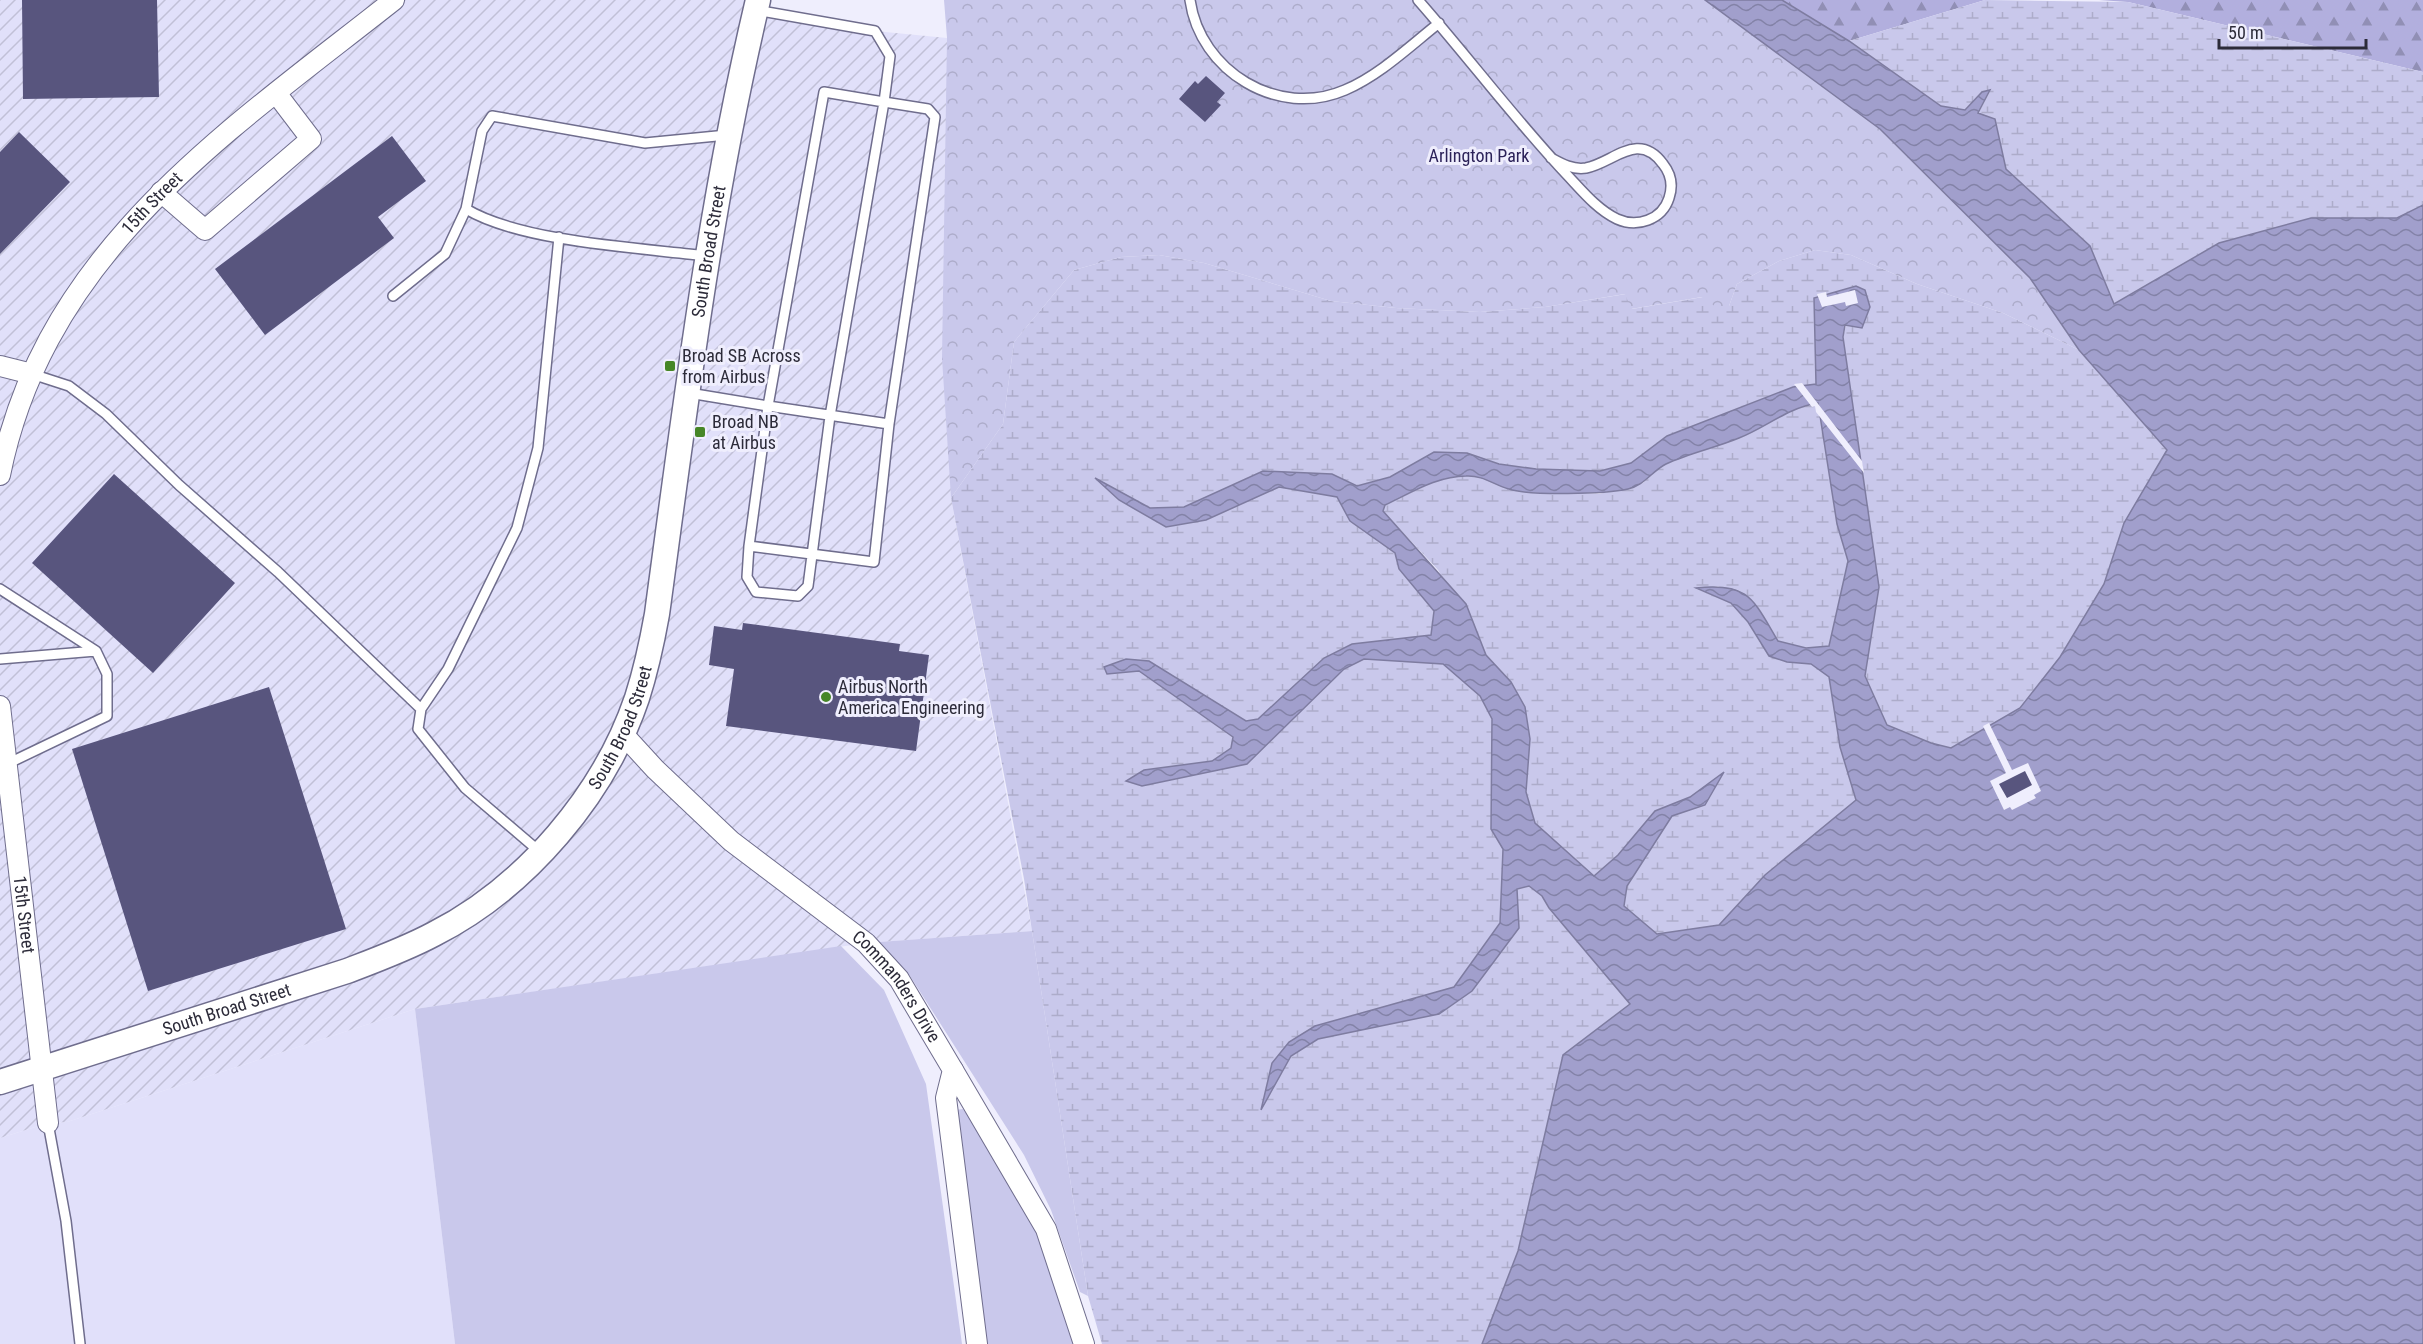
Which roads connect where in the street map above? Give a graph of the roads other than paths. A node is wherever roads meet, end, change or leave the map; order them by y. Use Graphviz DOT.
graph roads {
  1 [pos="394,0"];
  2 [pos="1190,0"];
  3 [pos="1418,0"];
  4 [pos="757,5"];
  5 [pos="1439,23"];
  6 [pos="276,93"];
  7 [pos="884,102"];
  8 [pos="727,135"];
  9 [pos="1551,158"];
  10 [pos="161,192"];
  11 [pos="466,209"];
  12 [pos="559,237"];
  13 [pos="706,256"];
  14 [pos="393,296"];
  15 [pos="0,366"];
  16 [pos="32,374"];
  17 [pos="687,393"];
  18 [pos="768,406"];
  19 [pos="830,416"];
  20 [pos="889,424"];
  21 [pos="0,475"];
  22 [pos="749,546"];
  23 [pos="812,554"];
  24 [pos="0,589"];
  25 [pos="96,651"];
  26 [pos="0,659"];
  27 [pos="0,706"];
  28 [pos="421,709"];
  29 [pos="621,733"];
  30 [pos="7,764"];
  31 [pos="541,853"];
  32 [pos="42,1069"];
  33 [pos="953,1070"];
  34 [pos="0,1082"];
  35 [pos="48,1122"];
  36 [pos="80,1344"];
  37 [pos="977,1344"];
  38 [pos="1084,1344"];
  1 -- 6 [label="street, 15th Street"];
  2 -- 5 [label="lane"];
  3 -- 5 [label="lane"];
  4 -- 7 [label="lane"];
  4 -- 8 [label="street, South Broad Street"];
  5 -- 9 [label="lane"];
  6 -- 10 [label="street, 15th Street"];
  6 -- 10 [label="street"];
  7 -- 18 [label="lane"];
  7 -- 19 [label="lane"];
  7 -- 20 [label="lane"];
  8 -- 11 [label="lane"];
  8 -- 13 [label="street, South Broad Street"];
  9 -- 9 [label="lane"];
  10 -- 16 [label="street, 15th Street"];
  11 -- 12 [label="lane"];
  11 -- 14 [label="lane"];
  12 -- 13 [label="lane"];
  12 -- 28 [label="lane"];
  13 -- 17 [label="street, South Broad Street"];
  15 -- 16 [label="street"];
  16 -- 21 [label="street, 15th Street"];
  16 -- 28 [label="lane"];
  17 -- 18 [label="lane"];
  17 -- 29 [label="street, South Broad Street"];
  18 -- 19 [label="lane"];
  18 -- 22 [label="lane"];
  19 -- 20 [label="lane"];
  19 -- 23 [label="lane"];
  20 -- 23 [label="lane"];
  22 -- 23 [label="lane"];
  22 -- 23 [label="lane"];
  24 -- 25 [label="lane"];
  25 -- 26 [label="lane"];
  25 -- 30 [label="lane"];
  27 -- 30 [label="street, 15th Street"];
  28 -- 31 [label="lane"];
  29 -- 31 [label="street, South Broad Street"];
  29 -- 33 [label="street, Commanders Drive"];
  30 -- 32 [label="street, 15th Street"];
  31 -- 32 [label="street, South Broad Street"];
  32 -- 34 [label="street, South Broad Street"];
  32 -- 35 [label="street, 15th Street"];
  33 -- 37 [label="street"];
  33 -- 38 [label="street, Commanders Drive"];
  35 -- 36 [label="lane"];
}
